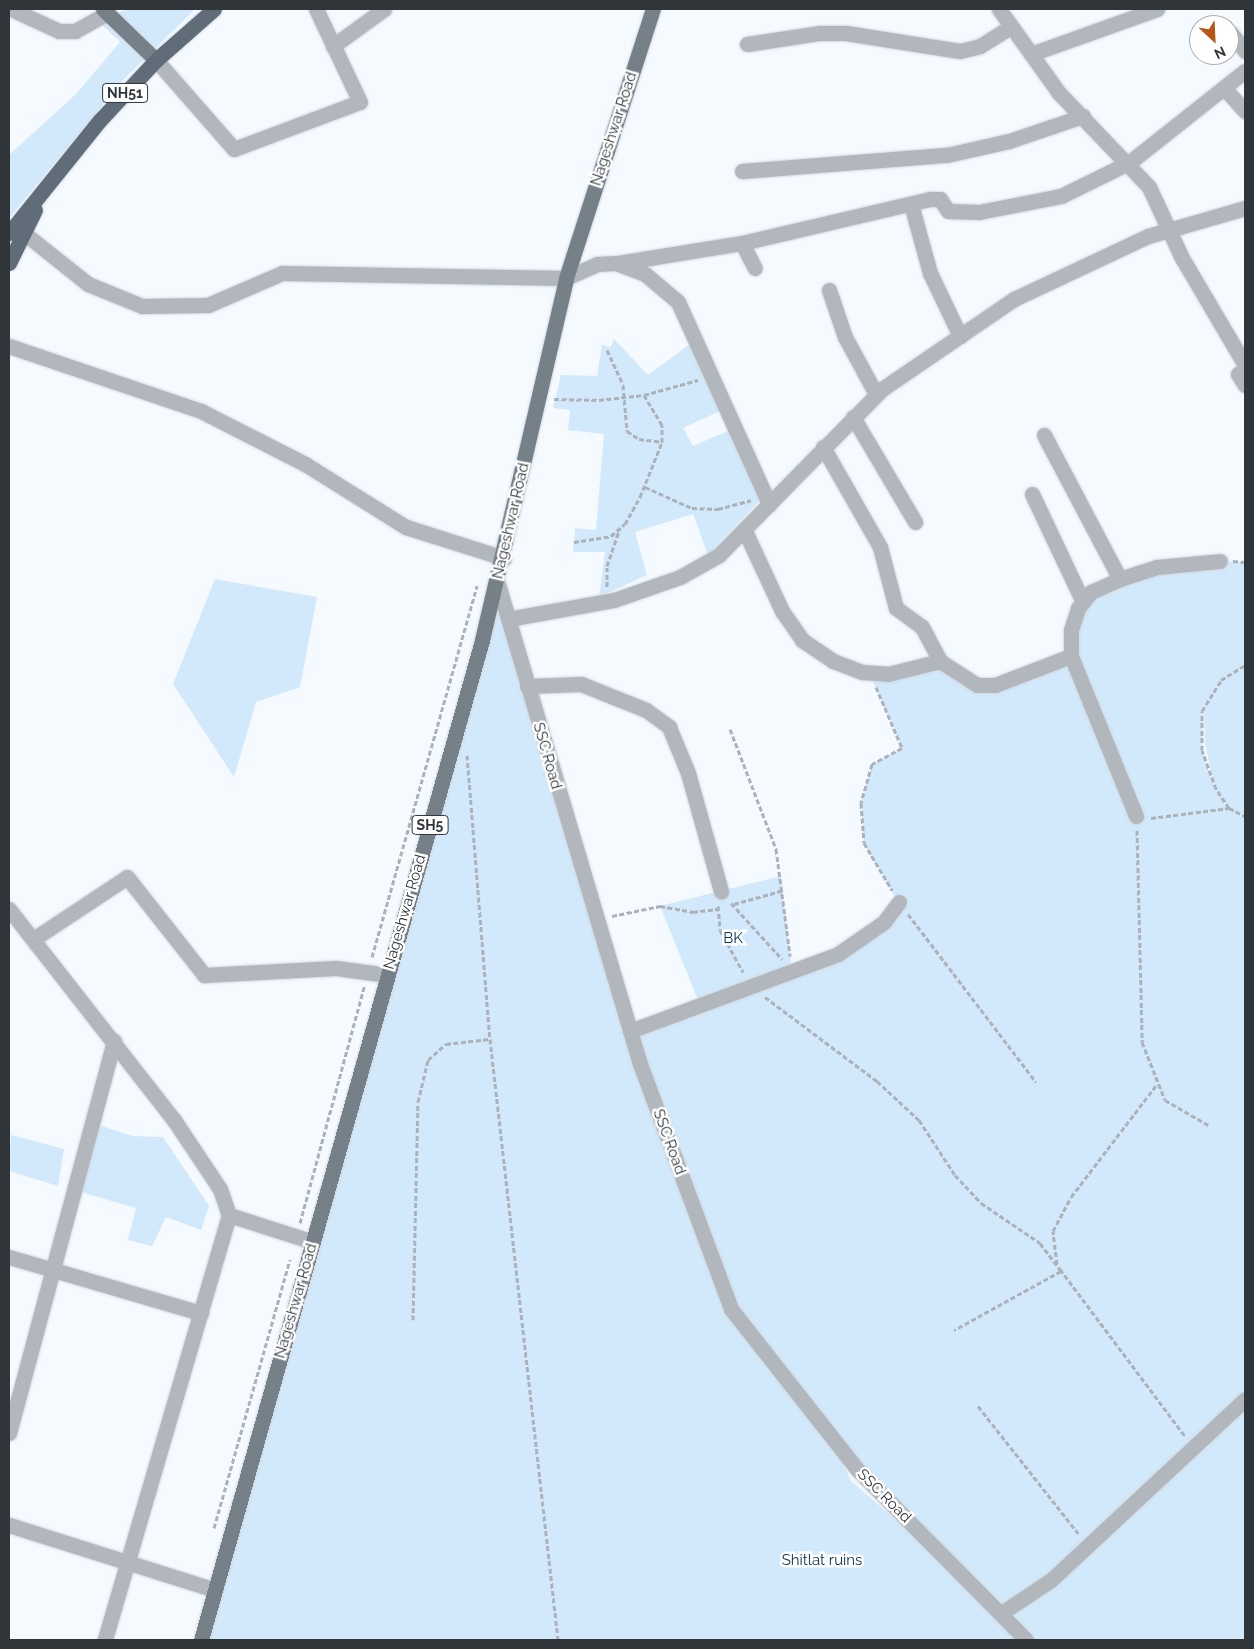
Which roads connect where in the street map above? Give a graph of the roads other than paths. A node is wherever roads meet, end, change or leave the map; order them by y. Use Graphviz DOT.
graph roads {
  1 [pos="11,9"];
  2 [pos="214,9"];
  3 [pos="316,9"];
  4 [pos="384,9"];
  5 [pos="654,9"];
  6 [pos="999,9"];
  7 [pos="1158,9"];
  8 [pos="105,11"];
  9 [pos="1011,27"];
  10 [pos="747,44"];
  11 [pos="334,46"];
  12 [pos="1031,54"];
  13 [pos="156,60"];
  14 [pos="1245,71"];
  15 [pos="1225,88"];
  16 [pos="1245,111"];
  17 [pos="1083,116"];
  18 [pos="1130,162"];
  19 [pos="742,171"];
  20 [pos="46,188"];
  21 [pos="911,204"];
  22 [pos="1245,208"];
  23 [pos="1170,228"];
  24 [pos="9,233"];
  25 [pos="24,233"];
  26 [pos="742,242"];
  27 [pos="9,263"];
  28 [pos="616,263"];
  29 [pos="756,268"];
  30 [pos="566,278"];
  31 [pos="829,290"];
  32 [pos="960,336"];
  33 [pos="9,346"];
  34 [pos="1245,365"];
  35 [pos="1245,370"];
  36 [pos="1245,385"];
  37 [pos="876,394"];
  38 [pos="853,418"];
  39 [pos="1044,435"];
  40 [pos="823,448"];
  41 [pos="1032,494"];
  42 [pos="767,498"];
  43 [pos="916,522"];
  44 [pos="744,529"];
  45 [pos="504,558"];
  46 [pos="1220,561"];
  47 [pos="1120,579"];
  48 [pos="497,581"];
  49 [pos="1083,602"];
  50 [pos="508,619"];
  51 [pos="1071,656"];
  52 [pos="940,661"];
  53 [pos="527,686"];
  54 [pos="1136,816"];
  55 [pos="722,891"];
  56 [pos="899,902"];
  57 [pos="9,909"];
  58 [pos="35,938"];
  59 [pos="388,975"];
  60 [pos="630,1031"];
  61 [pos="114,1041"];
  62 [pos="229,1215"];
  63 [pos="312,1242"];
  64 [pos="9,1257"];
  65 [pos="54,1270"];
  66 [pos="201,1313"];
  67 [pos="1245,1399"];
  68 [pos="9,1433"];
  69 [pos="9,1525"];
  70 [pos="126,1562"];
  71 [pos="215,1590"];
  72 [pos="1003,1612"];
  73 [pos="105,1640"];
  74 [pos="201,1640"];
  75 [pos="1026,1640"];
  1 -- 8 [label="street"];
  2 -- 13 [label="highway, NH51"];
  3 -- 11 [label="street"];
  4 -- 11 [label="street"];
  5 -- 30 [label="main road, Nageshwar Road / SH5"];
  6 -- 9 [label="street"];
  7 -- 12 [label="street"];
  8 -- 13 [label="main road"];
  9 -- 10 [label="street"];
  9 -- 12 [label="street"];
  11 -- 13 [label="street"];
  12 -- 17 [label="street"];
  13 -- 20 [label="highway, NH51"];
  14 -- 15 [label="street"];
  15 -- 16 [label="street"];
  15 -- 18 [label="street"];
  17 -- 18 [label="street"];
  17 -- 19 [label="street"];
  18 -- 21 [label="street"];
  18 -- 23 [label="street"];
  20 -- 24 [label="highway, NH51"];
  20 -- 25 [label="highway, NH51"];
  21 -- 26 [label="street"];
  21 -- 32 [label="street"];
  22 -- 23 [label="street"];
  23 -- 32 [label="street"];
  23 -- 34 [label="street"];
  25 -- 27 [label="highway, NH51"];
  25 -- 30 [label="street"];
  26 -- 28 [label="street"];
  26 -- 29 [label="street"];
  28 -- 30 [label="street"];
  28 -- 42 [label="street"];
  30 -- 45 [label="main road, Nageshwar Road / SH5"];
  31 -- 37 [label="street"];
  32 -- 37 [label="street"];
  33 -- 45 [label="street"];
  35 -- 36 [label="street"];
  37 -- 38 [label="street"];
  38 -- 40 [label="street"];
  38 -- 43 [label="street"];
  39 -- 47 [label="street"];
  40 -- 42 [label="street"];
  40 -- 52 [label="street"];
  41 -- 49 [label="street"];
  42 -- 44 [label="street"];
  44 -- 50 [label="street"];
  44 -- 52 [label="street"];
  45 -- 48 [label="main road, Nageshwar Road / SH5"];
  46 -- 47 [label="street"];
  47 -- 49 [label="street"];
  48 -- 50 [label="street, SSC Road"];
  48 -- 59 [label="main road, Nageshwar Road / SH5"];
  49 -- 51 [label="street"];
  50 -- 53 [label="street, SSC Road"];
  51 -- 52 [label="street"];
  51 -- 54 [label="street"];
  53 -- 55 [label="street"];
  53 -- 60 [label="street, SSC Road"];
  56 -- 60 [label="street"];
  57 -- 58 [label="street"];
  58 -- 59 [label="street"];
  58 -- 61 [label="street"];
  59 -- 63 [label="main road, Nageshwar Road / SH5"];
  60 -- 72 [label="street, SSC Road"];
  61 -- 62 [label="street"];
  61 -- 65 [label="street"];
  62 -- 63 [label="street"];
  62 -- 66 [label="street"];
  63 -- 71 [label="main road, Nageshwar Road / SH5"];
  64 -- 65 [label="street"];
  65 -- 66 [label="street"];
  65 -- 68 [label="street"];
  66 -- 70 [label="street"];
  67 -- 72 [label="street"];
  69 -- 70 [label="street"];
  70 -- 71 [label="street"];
  70 -- 73 [label="street"];
  71 -- 74 [label="main road, Nageshwar Road / SH5"];
  72 -- 75 [label="street, SSC Road"];
}
